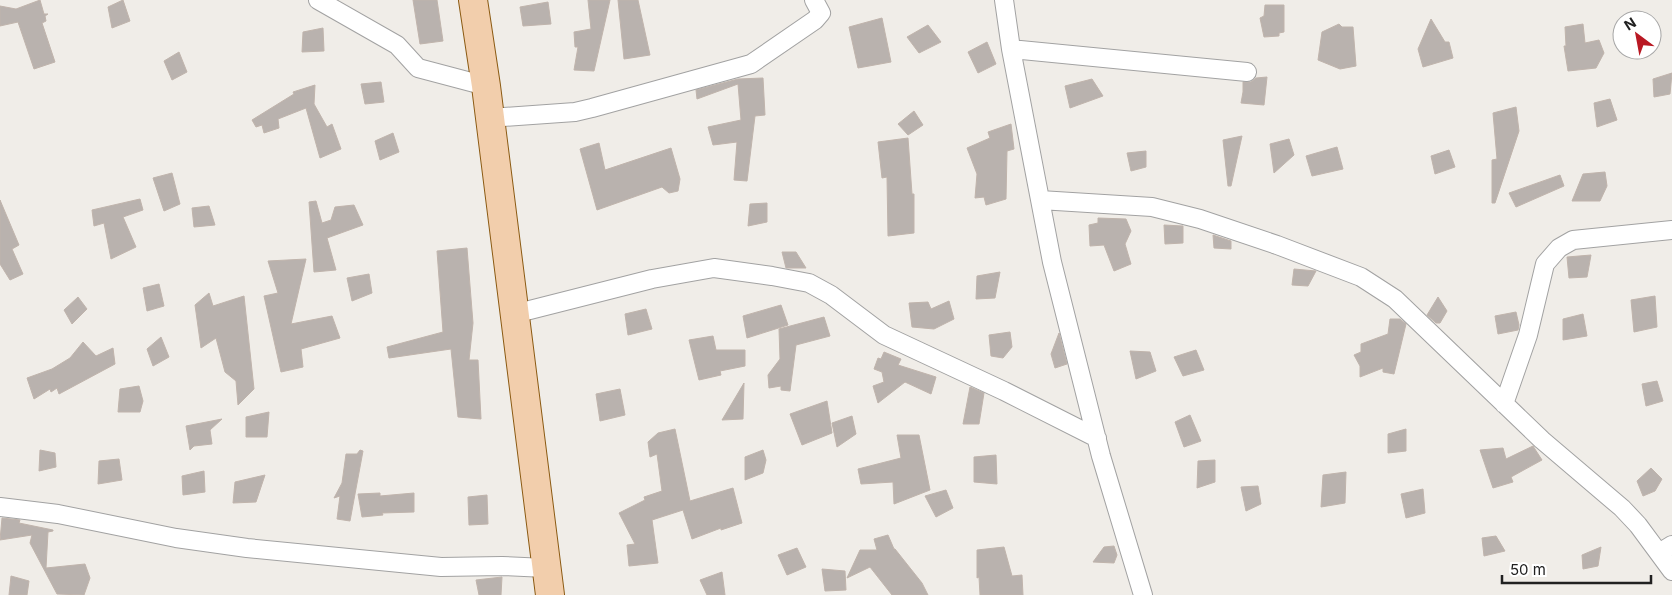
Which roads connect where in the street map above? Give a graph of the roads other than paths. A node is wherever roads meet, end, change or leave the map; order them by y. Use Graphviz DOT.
graph roads {
  1 [pos="318,0"];
  2 [pos="473,0"];
  3 [pos="814,0"];
  4 [pos="1004,0"];
  5 [pos="1011,49"];
  6 [pos="1247,72"];
  7 [pos="486,86"];
  8 [pos="490,118"];
  9 [pos="1040,200"];
  10 [pos="1672,230"];
  11 [pos="514,314"];
  12 [pos="1504,404"];
  13 [pos="1097,438"];
  14 [pos="0,507"];
  15 [pos="1666,549"];
  16 [pos="546,568"];
  17 [pos="1672,571"];
  18 [pos="550,595"];
  19 [pos="1144,595"];
  1 -- 7 [label="street"];
  2 -- 7 [label="main road"];
  3 -- 8 [label="street"];
  4 -- 5 [label="street"];
  5 -- 6 [label="street"];
  5 -- 9 [label="street"];
  7 -- 8 [label="main road"];
  8 -- 11 [label="main road"];
  9 -- 12 [label="street"];
  9 -- 13 [label="street"];
  10 -- 12 [label="street"];
  11 -- 13 [label="street"];
  11 -- 16 [label="main road"];
  12 -- 15 [label="street"];
  13 -- 19 [label="street"];
  14 -- 16 [label="street"];
  15 -- 17 [label="street"];
  16 -- 18 [label="main road"];
}
